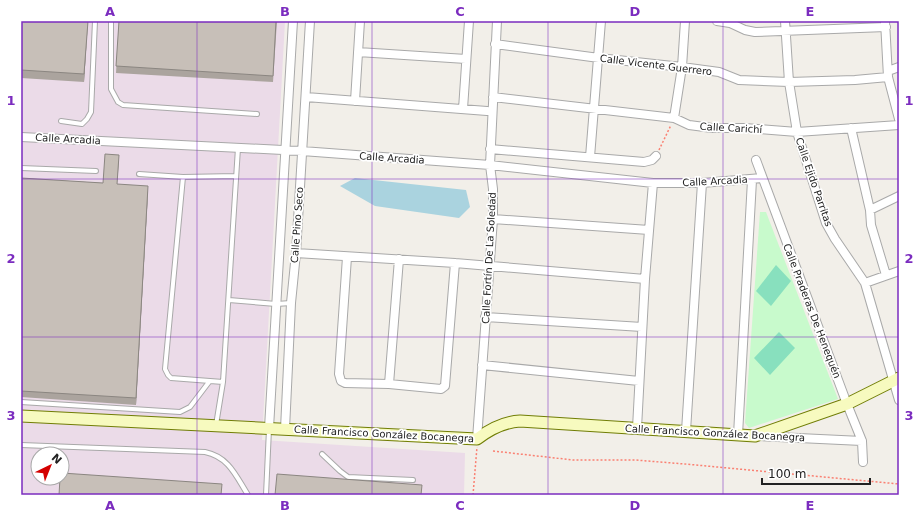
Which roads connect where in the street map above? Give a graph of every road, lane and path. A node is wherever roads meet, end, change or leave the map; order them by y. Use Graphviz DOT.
graph roads {
  1 [pos="95,21"];
  2 [pos="111,21"];
  3 [pos="293,21"];
  4 [pos="310,21"];
  5 [pos="360,21"];
  6 [pos="469,21"];
  7 [pos="497,21"];
  8 [pos="601,21"];
  9 [pos="685,21"];
  10 [pos="717,21"];
  11 [pos="785,21"];
  12 [pos="886,24"];
  13 [pos="786,32"];
  14 [pos="495,44"];
  15 [pos="358,52"];
  16 [pos="599,58"];
  17 [pos="466,59"];
  18 [pos="682,67"];
  19 [pos="899,67"];
  20 [pos="888,74"];
  21 [pos="789,82"];
  22 [pos="306,97"];
  23 [pos="494,97"];
  24 [pos="355,101"];
  25 [pos="595,108"];
  26 [pos="463,109"];
  27 [pos="487,111"];
  28 [pos="257,114"];
  29 [pos="674,118"];
  30 [pos="899,119"];
  31 [pos="61,121"];
  32 [pos="899,125"];
  33 [pos="851,128"];
  34 [pos="797,132"];
  35 [pos="21,137"];
  36 [pos="238,148"];
  37 [pos="490,149"];
  38 [pos="286,151"];
  39 [pos="302,151"];
  40 [pos="656,156"];
  41 [pos="590,157"];
  42 [pos="756,160"];
  43 [pos="490,165"];
  44 [pos="21,168"];
  45 [pos="96,171"];
  46 [pos="139,174"];
  47 [pos="236,176"];
  48 [pos="182,177"];
  49 [pos="762,178"];
  50 [pos="752,180"];
  51 [pos="653,183"];
  52 [pos="702,183"];
  53 [pos="899,196"];
  54 [pos="870,210"];
  55 [pos="493,219"];
  56 [pos="649,230"];
  57 [pos="296,253"];
  58 [pos="347,257"];
  59 [pos="399,259"];
  60 [pos="455,262"];
  61 [pos="490,265"];
  62 [pos="899,271"];
  63 [pos="886,275"];
  64 [pos="645,279"];
  65 [pos="865,283"];
  66 [pos="229,300"];
  67 [pos="291,303"];
  68 [pos="276,304"];
  69 [pos="485,317"];
  70 [pos="642,327"];
  71 [pos="482,365"];
  72 [pos="896,380"];
  73 [pos="639,381"];
  74 [pos="209,382"];
  75 [pos="223,382"];
  76 [pos="389,384"];
  77 [pos="899,400"];
  78 [pos="21,402"];
  79 [pos="846,404"];
  80 [pos="21,416"];
  81 [pos="216,426"];
  82 [pos="269,428"];
  83 [pos="636,428"];
  84 [pos="285,429"];
  85 [pos="686,431"];
  86 [pos="738,435"];
  87 [pos="755,436"];
  88 [pos="477,440"];
  89 [pos="862,441"];
  90 [pos="21,445"];
  91 [pos="493,451"];
  92 [pos="322,454"];
  93 [pos="864,462"];
  94 [pos="413,480"];
  95 [pos="899,484"];
  96 [pos="248,495"];
  97 [pos="266,495"];
  98 [pos="473,495"];
  1 -- 31 [label="lane"];
  2 -- 28 [label="lane"];
  3 -- 38 [label="street, Calle Pino Seco"];
  4 -- 22 [label="street, Calle Pino Seco"];
  5 -- 15 [label="street"];
  6 -- 17 [label="street"];
  7 -- 14 [label="street, Calle Fortín De La Soledad"];
  8 -- 16 [label="street"];
  9 -- 18 [label="street"];
  10 -- 13 [label="street"];
  11 -- 13 [label="street, Calle Ejido Parritas"];
  12 -- 13 [label="street"];
  12 -- 20 [label="street"];
  13 -- 21 [label="street, Calle Ejido Parritas"];
  14 -- 16 [label="street, Calle Vicente Guerrero"];
  14 -- 23 [label="street, Calle Fortín De La Soledad"];
  15 -- 17 [label="street"];
  15 -- 24 [label="street"];
  16 -- 18 [label="street, Calle Vicente Guerrero"];
  16 -- 25 [label="street"];
  17 -- 26 [label="street"];
  18 -- 21 [label="street, Calle Vicente Guerrero"];
  18 -- 29 [label="street"];
  19 -- 20 [label="street, Calle Vicente Guerrero"];
  20 -- 21 [label="street, Calle Vicente Guerrero"];
  20 -- 30 [label="street"];
  21 -- 34 [label="street, Calle Ejido Parritas"];
  22 -- 24 [label="street"];
  22 -- 39 [label="street, Calle Pino Seco"];
  23 -- 25 [label="street, Calle Carichí"];
  23 -- 37 [label="street, Calle Fortín De La Soledad"];
  24 -- 26 [label="street"];
  25 -- 29 [label="street, Calle Carichí"];
  25 -- 41 [label="street"];
  26 -- 27 [label="street"];
  29 -- 34 [label="street, Calle Carichí"];
  29 -- 40 [label="path"];
  32 -- 33 [label="street, Calle Carichí"];
  33 -- 34 [label="street, Calle Carichí"];
  33 -- 54 [label="street"];
  34 -- 65 [label="street, Calle Ejido Parritas"];
  35 -- 36 [label="street, Calle Arcadia"];
  36 -- 38 [label="street, Calle Arcadia"];
  36 -- 47 [label="lane"];
  37 -- 41 [label="street"];
  37 -- 43 [label="street, Calle Fortín De La Soledad"];
  38 -- 39 [label="street, Calle Arcadia"];
  38 -- 68 [label="street, Calle Pino Seco"];
  39 -- 43 [label="street, Calle Arcadia"];
  39 -- 57 [label="street, Calle Pino Seco"];
  40 -- 41 [label="street"];
  42 -- 49 [label="street, Calle Praderas De Henequén"];
  43 -- 51 [label="street, Calle Arcadia"];
  43 -- 55 [label="street, Calle Fortín De La Soledad"];
  44 -- 45 [label="lane"];
  46 -- 48 [label="lane"];
  47 -- 48 [label="lane"];
  47 -- 66 [label="lane"];
  48 -- 74 [label="lane"];
  49 -- 50 [label="street, Calle Arcadia"];
  49 -- 79 [label="street, Calle Praderas De Henequén"];
  50 -- 52 [label="street, Calle Arcadia"];
  50 -- 86 [label="street"];
  51 -- 52 [label="street, Calle Arcadia"];
  51 -- 56 [label="street"];
  52 -- 85 [label="street"];
  53 -- 54 [label="street"];
  54 -- 63 [label="street"];
  55 -- 56 [label="street"];
  55 -- 61 [label="street, Calle Fortín De La Soledad"];
  56 -- 64 [label="street"];
  57 -- 58 [label="street"];
  57 -- 67 [label="street, Calle Pino Seco"];
  58 -- 59 [label="street"];
  58 -- 76 [label="street"];
  59 -- 60 [label="street"];
  59 -- 76 [label="street"];
  60 -- 61 [label="street"];
  60 -- 76 [label="street"];
  61 -- 64 [label="street"];
  61 -- 69 [label="street, Calle Fortín De La Soledad"];
  62 -- 63 [label="street"];
  63 -- 65 [label="street"];
  64 -- 70 [label="street"];
  65 -- 72 [label="street, Calle Ejido Parritas"];
  66 -- 68 [label="lane"];
  66 -- 75 [label="lane"];
  67 -- 68 [label="lane"];
  67 -- 84 [label="street, Calle Pino Seco"];
  68 -- 82 [label="street, Calle Pino Seco"];
  69 -- 70 [label="street"];
  69 -- 71 [label="street, Calle Fortín De La Soledad"];
  70 -- 73 [label="street"];
  71 -- 73 [label="street"];
  71 -- 88 [label="street, Calle Fortín De La Soledad"];
  72 -- 77 [label="street, Calle Ejido Parritas"];
  72 -- 79 [label="street"];
  73 -- 83 [label="street"];
  74 -- 75 [label="lane"];
  74 -- 78 [label="lane"];
  75 -- 81 [label="lane"];
  79 -- 87 [label="street"];
  79 -- 89 [label="street, Calle Praderas De Henequén"];
  80 -- 81 [label="street, Calle Francisco González Bocanegra"];
  81 -- 82 [label="street, Calle Francisco González Bocanegra"];
  82 -- 84 [label="street, Calle Francisco González Bocanegra"];
  82 -- 97 [label="lane"];
  83 -- 85 [label="street, Calle Francisco González Bocanegra"];
  83 -- 88 [label="street, Calle Francisco González Bocanegra"];
  84 -- 88 [label="street, Calle Francisco González Bocanegra"];
  85 -- 86 [label="street, Calle Francisco González Bocanegra"];
  86 -- 87 [label="street, Calle Francisco González Bocanegra"];
  87 -- 89 [label="street, Calle Francisco González Bocanegra"];
  88 -- 98 [label="path"];
  89 -- 93 [label="street, Calle Praderas De Henequén"];
  90 -- 96 [label="lane"];
  91 -- 95 [label="path"];
  92 -- 94 [label="lane"];
}
